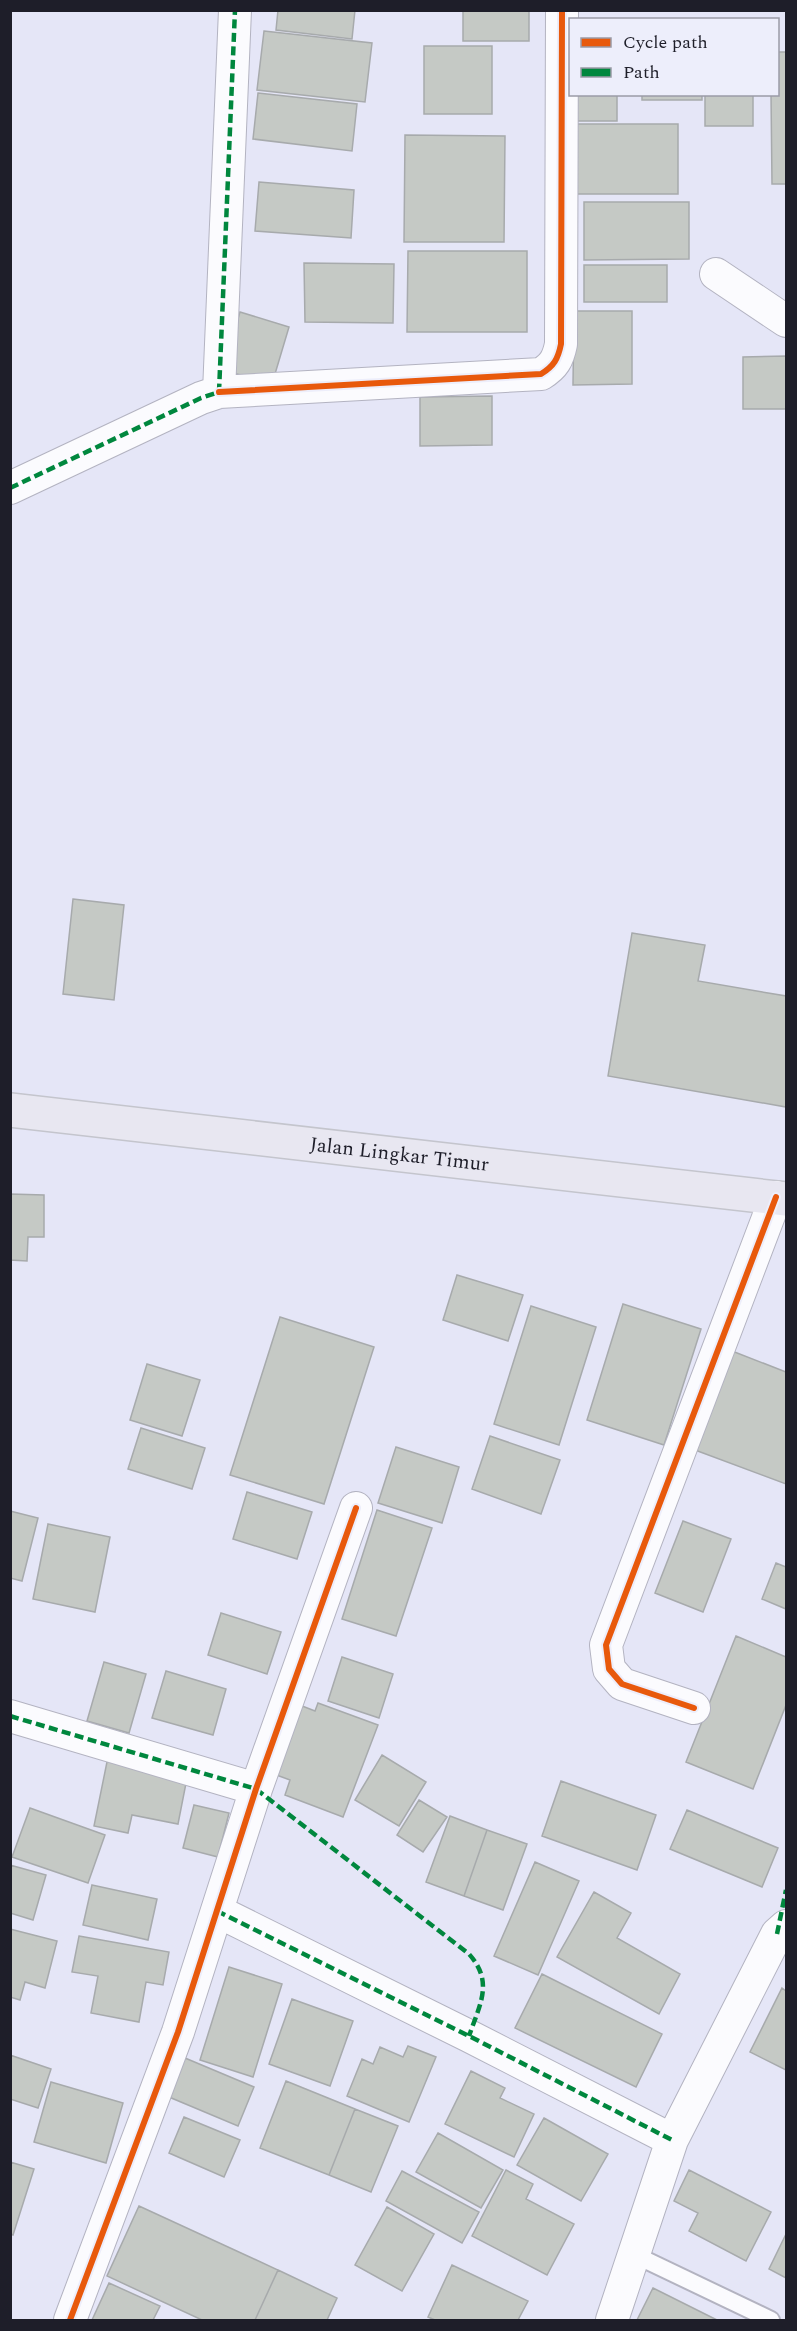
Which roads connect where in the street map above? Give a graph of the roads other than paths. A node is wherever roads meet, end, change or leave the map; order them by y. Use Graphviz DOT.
graph roads {
  1 [pos="235,10"];
  2 [pos="562,10"];
  3 [pos="716,274"];
  4 [pos="786,321"];
  5 [pos="219,392"];
  6 [pos="10,488"];
  7 [pos="10,1110"];
  8 [pos="781,1198"];
  9 [pos="356,1508"];
  10 [pos="694,1708"];
  11 [pos="10,1716"];
  12 [pos="256,1789"];
  13 [pos="217,1911"];
  14 [pos="786,1926"];
  15 [pos="672,2140"];
  16 [pos="633,2254"];
  17 [pos="70,2320"];
  18 [pos="612,2320"];
  19 [pos="771,2320"];
  1 -- 5 [label="street"];
  2 -- 5 [label="street"];
  3 -- 4 [label="street"];
  5 -- 6 [label="street"];
  7 -- 8 [label="highway, Jalan Lingkar Timur"];
  8 -- 10 [label="street"];
  9 -- 12 [label="street"];
  11 -- 12 [label="street"];
  12 -- 13 [label="street"];
  13 -- 15 [label="street"];
  13 -- 17 [label="street"];
  14 -- 15 [label="street"];
  15 -- 16 [label="street"];
  16 -- 18 [label="street"];
  16 -- 19 [label="lane"];
}
